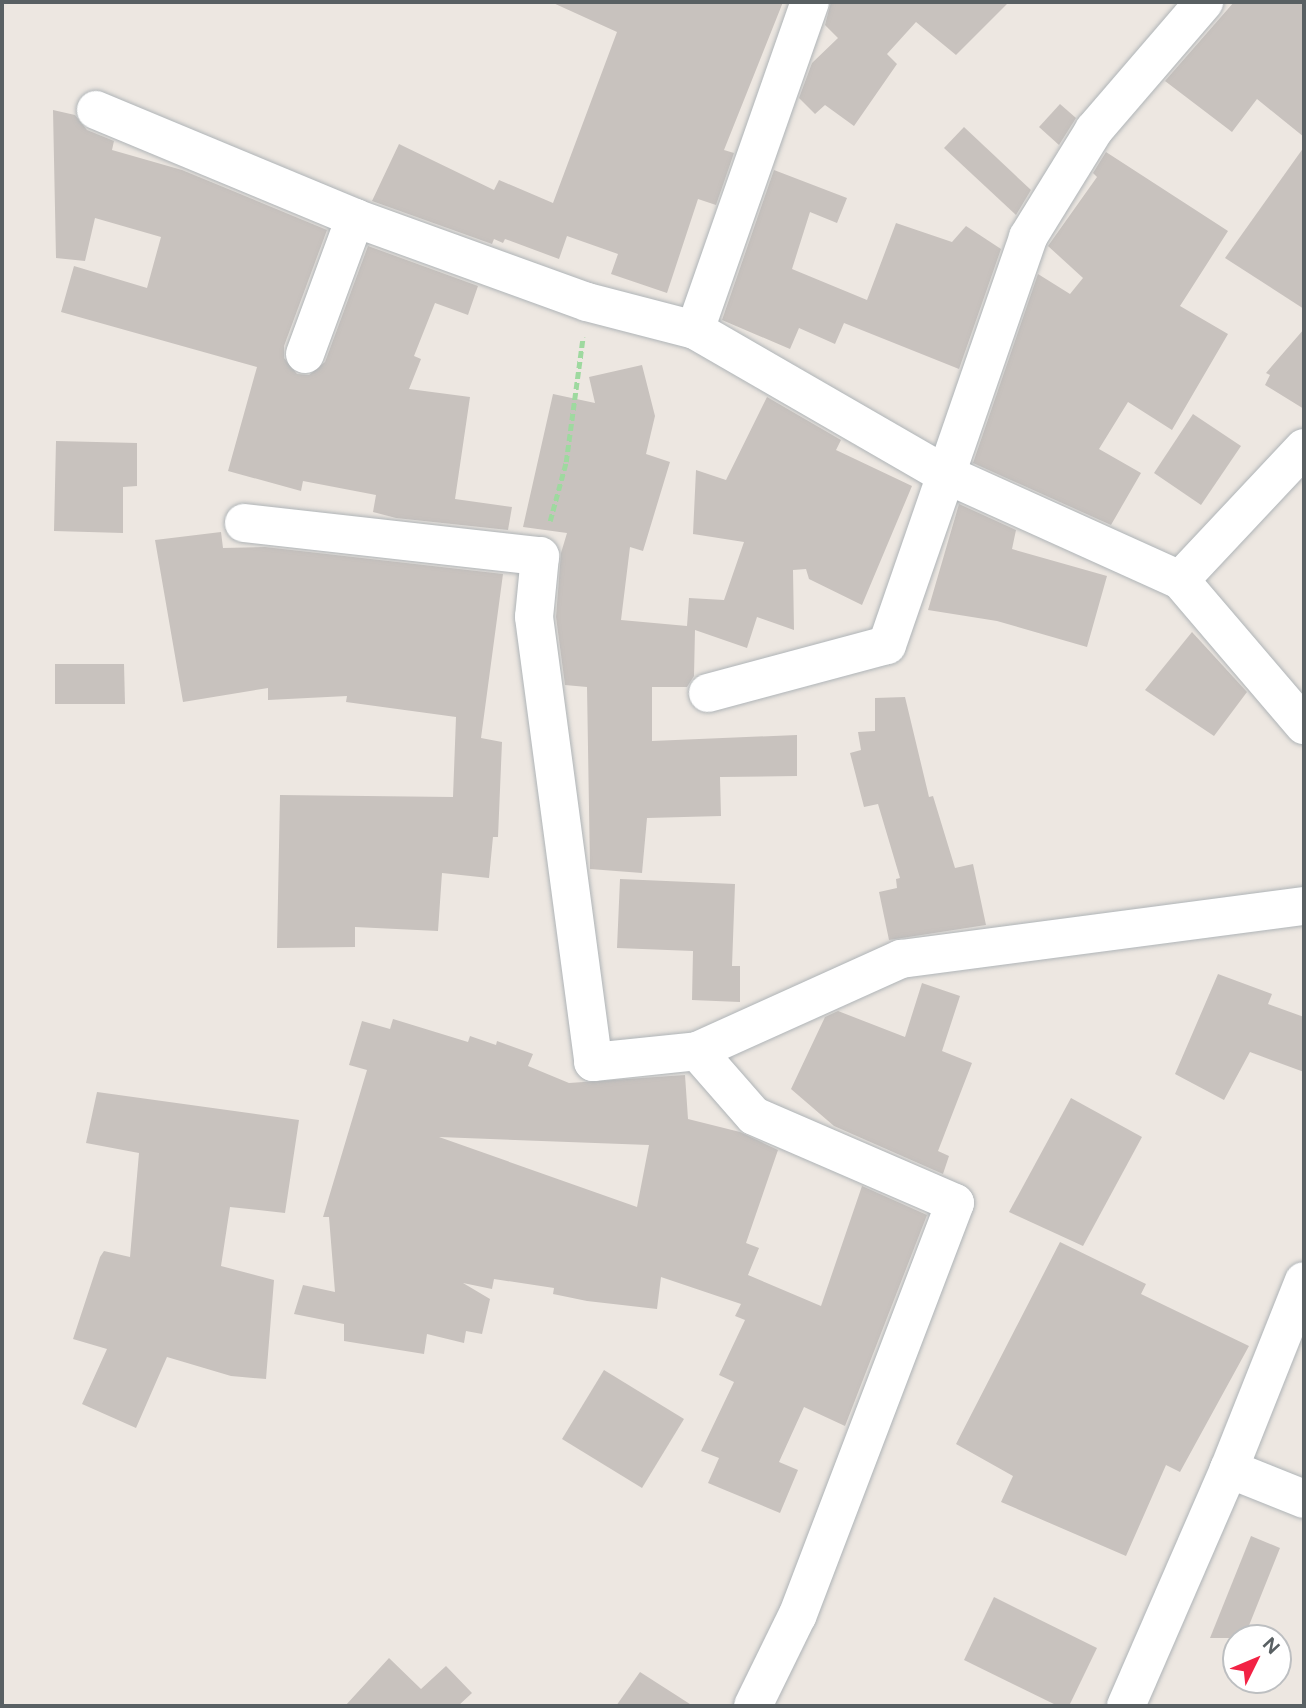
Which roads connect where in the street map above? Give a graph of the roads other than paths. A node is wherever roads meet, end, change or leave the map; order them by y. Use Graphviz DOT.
graph roads {
  1 [pos="810,2"];
  2 [pos="1204,2"];
  3 [pos="96,110"];
  4 [pos="355,218"];
  5 [pos="695,330"];
  6 [pos="305,354"];
  7 [pos="1304,447"];
  8 [pos="943,473"];
  9 [pos="244,523"];
  10 [pos="1180,580"];
  11 [pos="708,693"];
  12 [pos="1304,725"];
  13 [pos="1304,906"];
  14 [pos="697,1051"];
  15 [pos="1304,1281"];
  16 [pos="1229,1469"];
  17 [pos="1304,1499"];
  18 [pos="753,1706"];
  19 [pos="1126,1706"];
  1 -- 5 [label="street"];
  2 -- 8 [label="street"];
  3 -- 4 [label="street"];
  4 -- 5 [label="street"];
  4 -- 6 [label="street"];
  5 -- 8 [label="street"];
  7 -- 10 [label="street"];
  8 -- 10 [label="street"];
  8 -- 11 [label="street"];
  9 -- 14 [label="street"];
  10 -- 12 [label="street"];
  13 -- 14 [label="street"];
  14 -- 18 [label="street"];
  15 -- 16 [label="street"];
  16 -- 17 [label="street"];
  16 -- 19 [label="street"];
}
